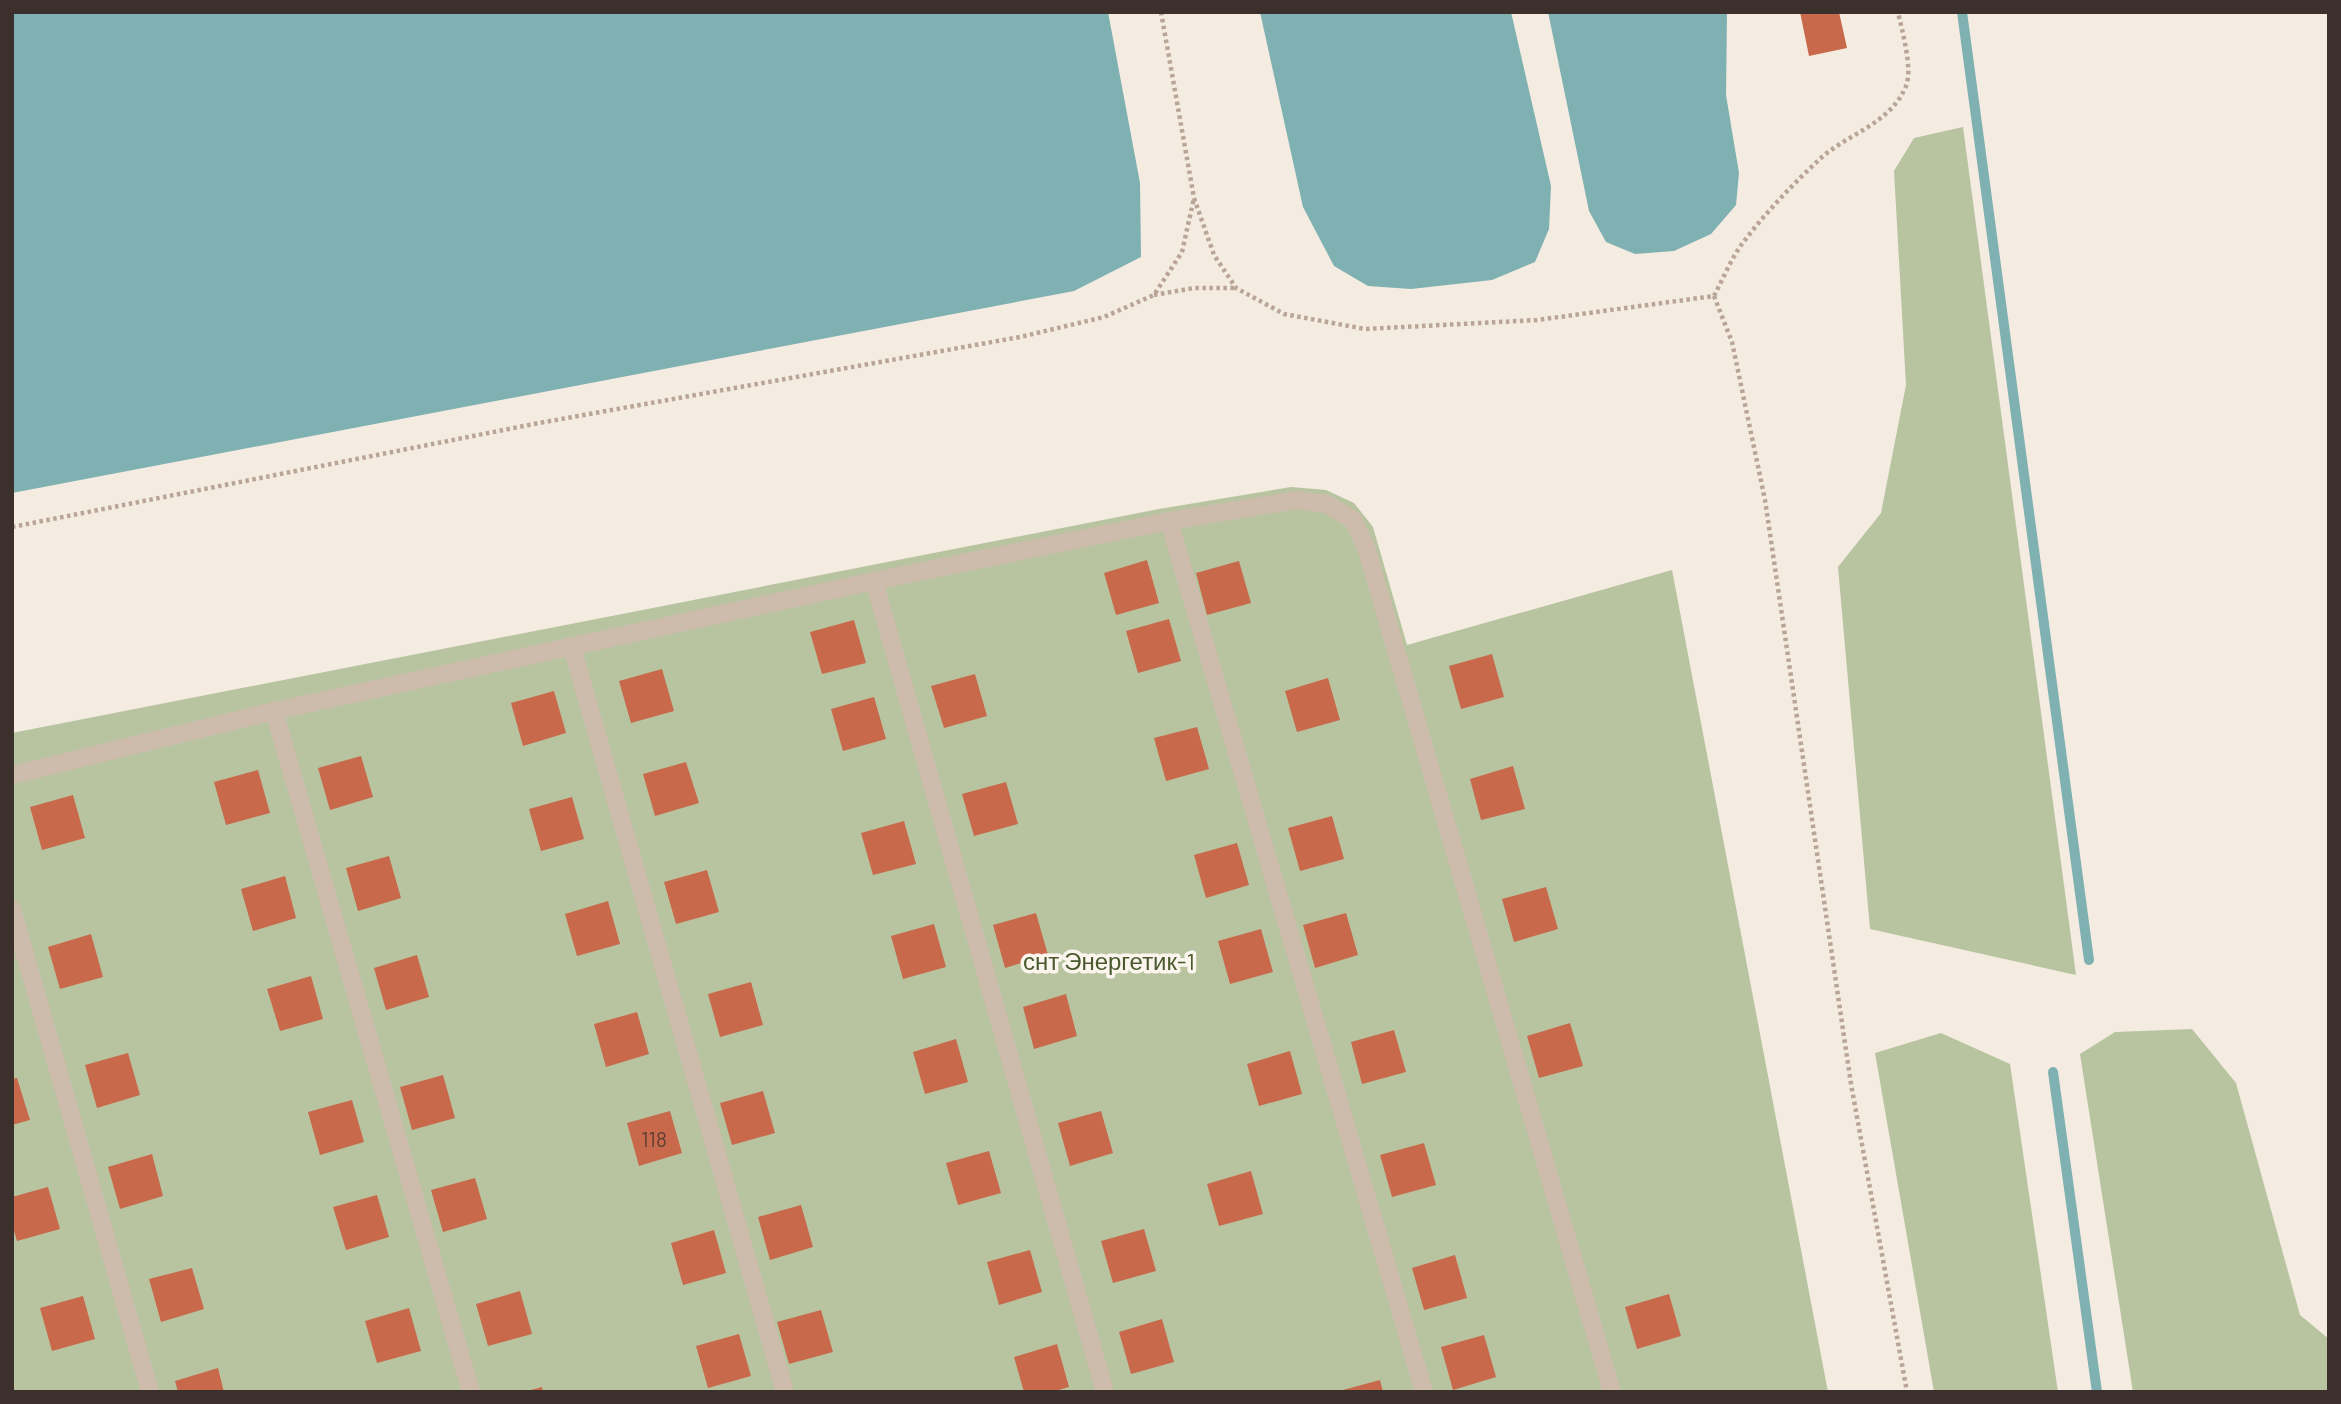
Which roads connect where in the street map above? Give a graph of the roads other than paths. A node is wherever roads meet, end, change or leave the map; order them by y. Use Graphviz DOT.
graph roads {
  1 [pos="1170,521"];
  2 [pos="874,581"];
  3 [pos="572,647"];
  4 [pos="274,711"];
  5 [pos="12,775"];
  6 [pos="12,908"];
  7 [pos="149,1392"];
  8 [pos="471,1392"];
  9 [pos="785,1392"];
  10 [pos="1105,1392"];
  11 [pos="1424,1392"];
  12 [pos="1612,1392"];
  1 -- 2 [label="lane"];
  1 -- 11 [label="lane"];
  1 -- 12 [label="lane"];
  2 -- 3 [label="lane"];
  2 -- 10 [label="lane"];
  3 -- 4 [label="lane"];
  3 -- 9 [label="lane"];
  4 -- 5 [label="lane"];
  4 -- 8 [label="lane"];
  6 -- 7 [label="lane"];
}
